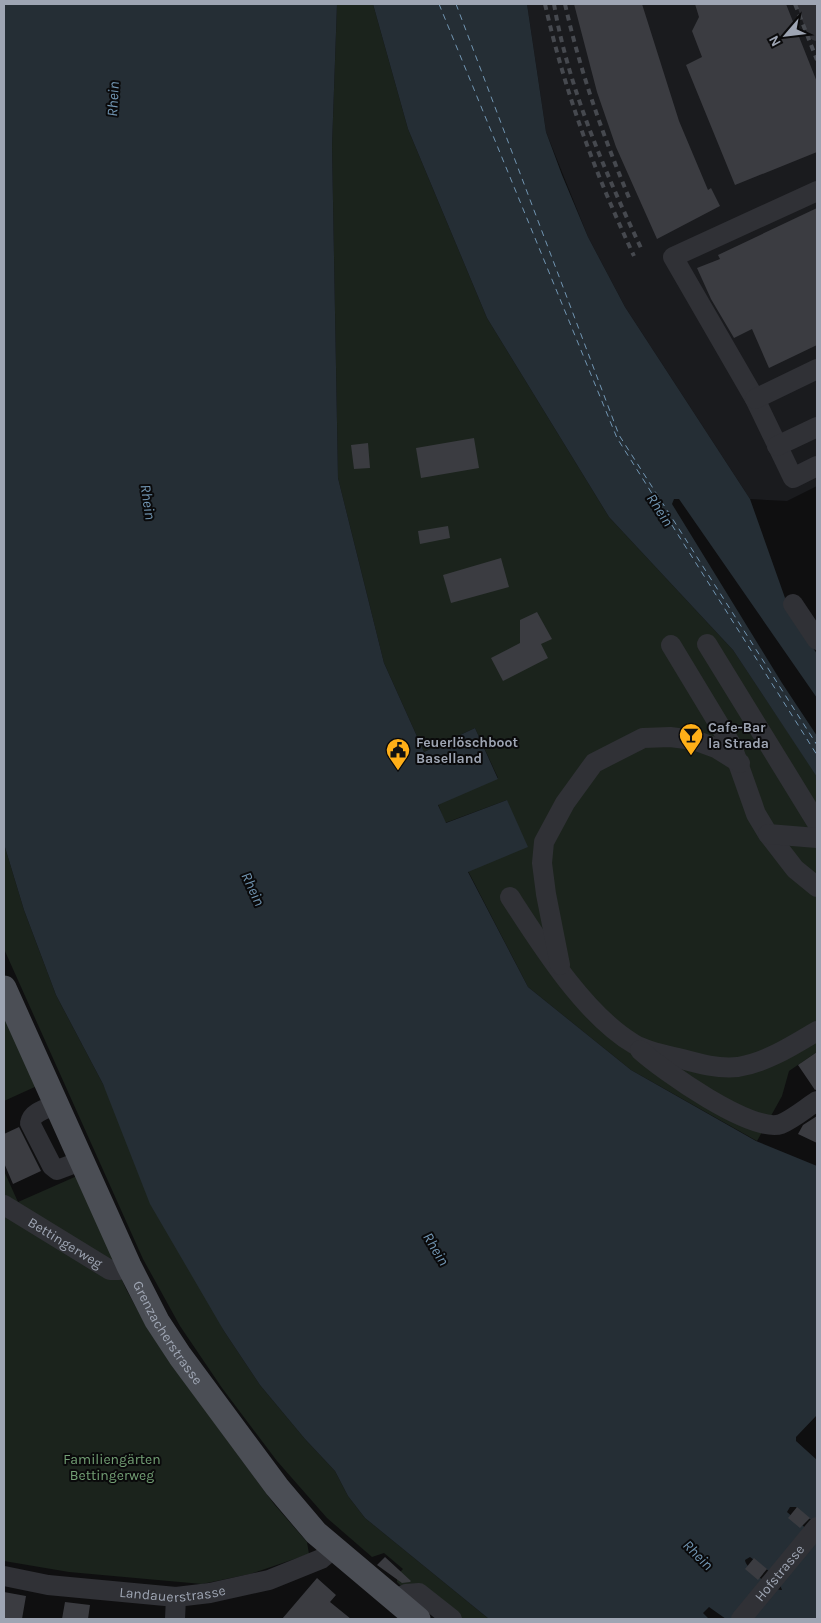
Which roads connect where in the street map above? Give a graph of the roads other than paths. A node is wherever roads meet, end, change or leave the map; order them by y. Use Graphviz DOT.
graph roads {
  1 [pos="807,4"];
  2 [pos="817,31"];
  3 [pos="817,191"];
  4 [pos="817,369"];
  5 [pos="755,399"];
  6 [pos="817,427"];
  7 [pos="777,446"];
  8 [pos="817,466"];
  9 [pos="793,604"];
  10 [pos="817,640"];
  11 [pos="707,644"];
  12 [pos="671,645"];
  13 [pos="740,763"];
  14 [pos="817,823"];
  15 [pos="768,834"];
  16 [pos="817,838"];
  17 [pos="817,887"];
  18 [pos="510,897"];
  19 [pos="561,970"];
  20 [pos="4,988"];
  21 [pos="817,1031"];
  22 [pos="635,1045"];
  23 [pos="817,1101"];
  24 [pos="4,1205"];
  25 [pos="129,1266"];
  26 [pos="817,1527"];
  27 [pos="333,1549"];
  28 [pos="4,1576"];
  29 [pos="176,1597"];
  30 [pos="395,1599"];
  31 [pos="175,1619"];
  32 [pos="418,1619"];
  33 [pos="452,1619"];
  34 [pos="740,1619"];
  1 -- 2 [label="street"];
  3 -- 5 [label="street"];
  4 -- 5 [label="street"];
  5 -- 7 [label="street"];
  6 -- 7 [label="street"];
  7 -- 8 [label="street"];
  9 -- 10 [label="street"];
  11 -- 14 [label="street"];
  12 -- 13 [label="street"];
  13 -- 15 [label="street"];
  13 -- 19 [label="street"];
  15 -- 16 [label="street"];
  15 -- 17 [label="street"];
  18 -- 19 [label="street"];
  19 -- 22 [label="street"];
  20 -- 25 [label="main road, Grenzacherstrasse"];
  21 -- 22 [label="street"];
  22 -- 23 [label="street"];
  24 -- 25 [label="street, Bettingerweg"];
  25 -- 27 [label="main road, Grenzacherstrasse"];
  26 -- 34 [label="street, Hofstrasse"];
  27 -- 29 [label="street, Landauerstrasse"];
  27 -- 30 [label="main road, Grenzacherstrasse"];
  28 -- 29 [label="street, Landauerstrasse"];
  29 -- 31 [label="street"];
  30 -- 32 [label="main road, Grenzacherstrasse"];
  30 -- 33 [label="street"];
}
